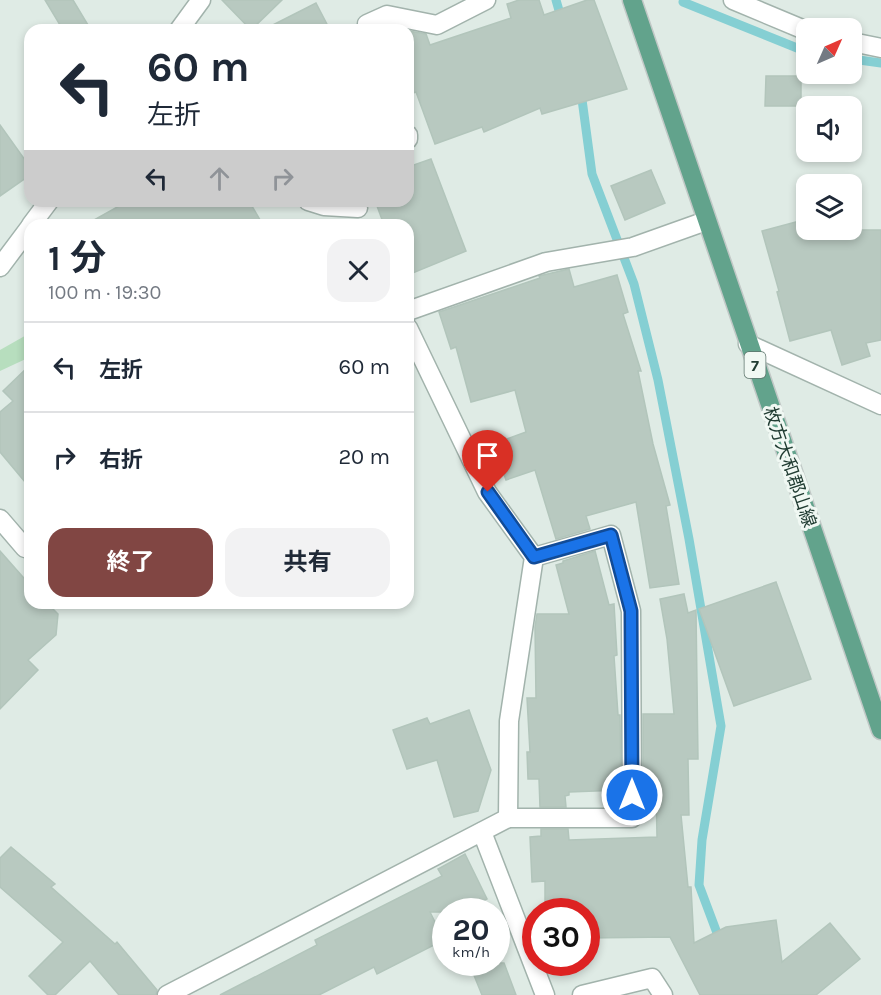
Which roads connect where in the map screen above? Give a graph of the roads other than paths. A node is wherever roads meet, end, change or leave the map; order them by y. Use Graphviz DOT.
graph roads {
  1 [pos="201,0"];
  2 [pos="486,0"];
  3 [pos="632,0"];
  4 [pos="733,0"];
  5 [pos="183,24"];
  6 [pos="367,24"];
  7 [pos="796,26"];
  8 [pos="862,44"];
  9 [pos="881,48"];
  10 [pos="331,207"];
  11 [pos="361,211"];
  12 [pos="706,221"];
  13 [pos="24,235"];
  14 [pos="0,267"];
  15 [pos="414,309"];
  16 [pos="414,340"];
  17 [pos="748,344"];
  18 [pos="881,405"];
  19 [pos="0,519"];
  20 [pos="24,547"];
  21 [pos="534,557"];
  22 [pos="881,730"];
  23 [pos="508,818"];
  24 [pos="482,832"];
  25 [pos="167,995"];
  26 [pos="545,995"];
  27 [pos="582,995"];
  28 [pos="663,995"];
  1 -- 5 [label="street"];
  2 -- 6 [label="street"];
  3 -- 12 [label="main road, 枚方大和郡山線 / 7"];
  4 -- 7 [label="street"];
  8 -- 9 [label="street"];
  10 -- 11 [label="street"];
  12 -- 15 [label="street"];
  12 -- 17 [label="main road, 枚方大和郡山線 / 7"];
  13 -- 14 [label="street"];
  16 -- 21 [label="street"];
  17 -- 18 [label="street"];
  17 -- 22 [label="main road, 枚方大和郡山線 / 7"];
  19 -- 20 [label="street"];
  21 -- 23 [label="street"];
  21 -- 23 [label="street"];
  23 -- 24 [label="street"];
  24 -- 25 [label="street"];
  24 -- 26 [label="street"];
  27 -- 28 [label="street"];
}
